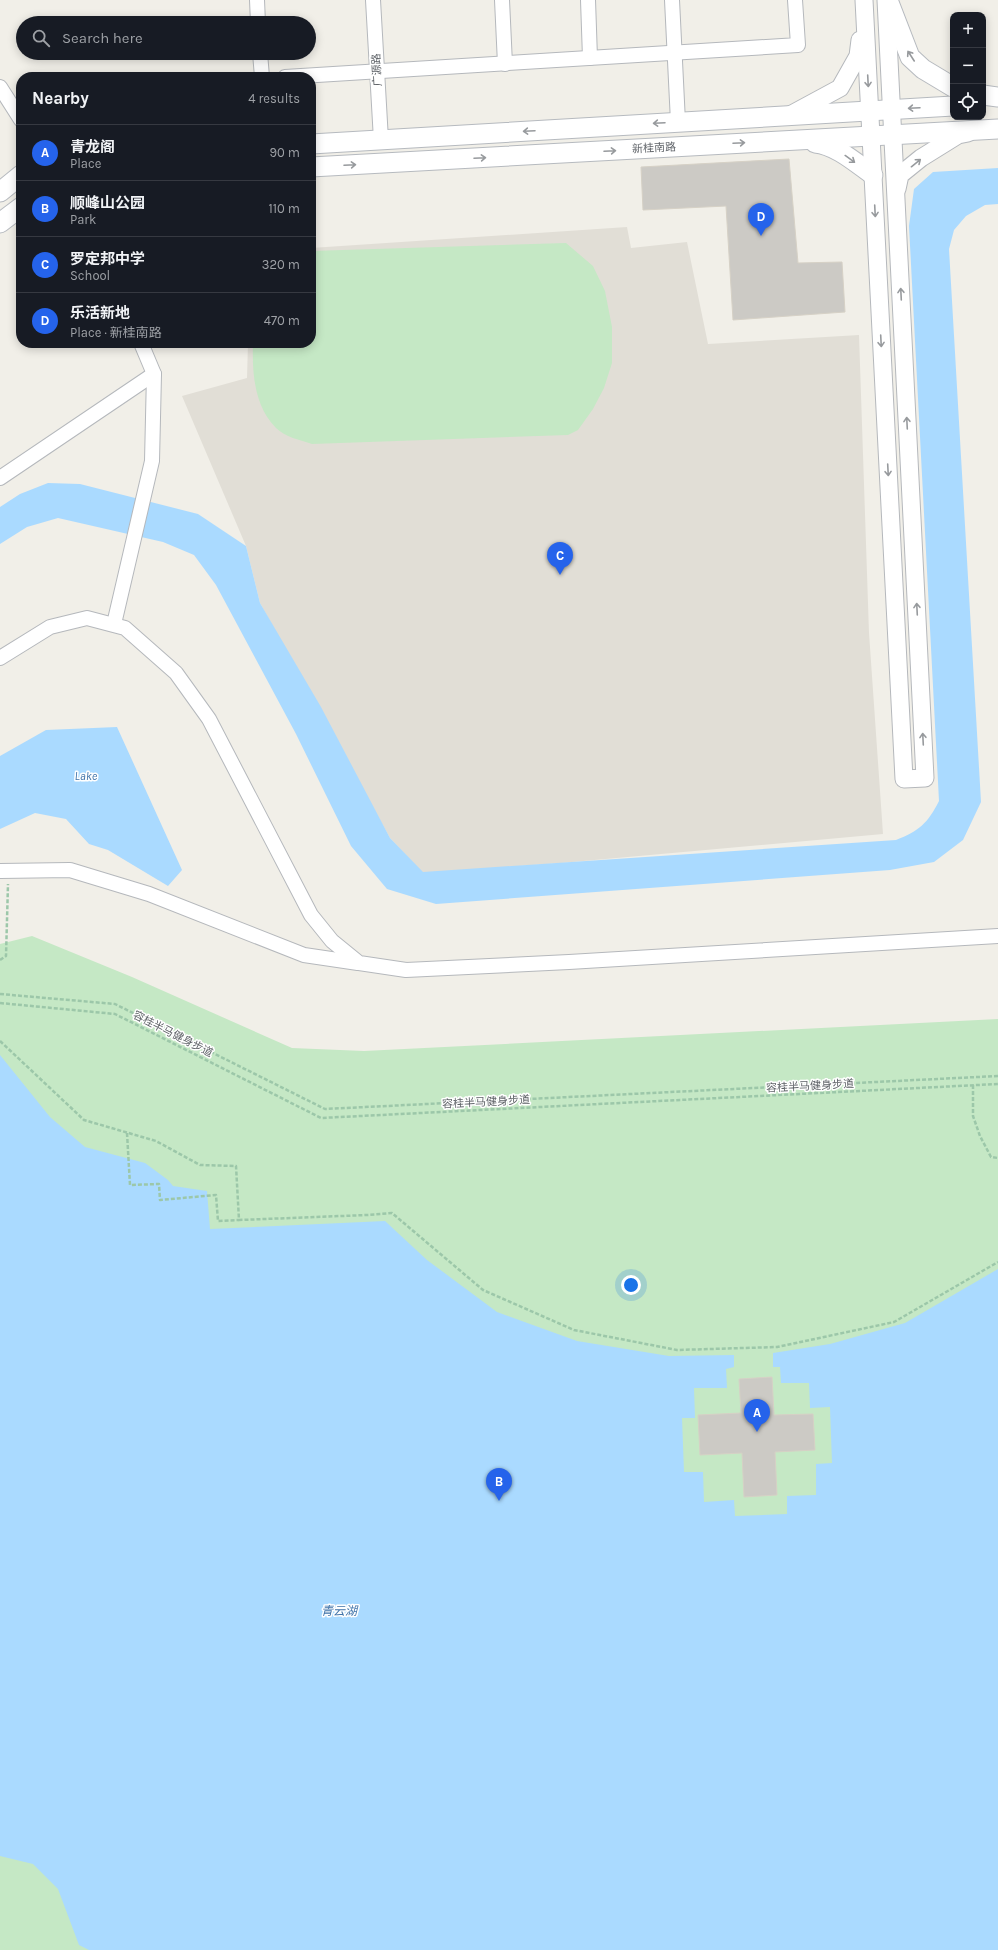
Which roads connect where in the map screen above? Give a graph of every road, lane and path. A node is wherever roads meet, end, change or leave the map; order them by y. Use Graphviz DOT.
graph roads {
  1 [pos="257,0"];
  2 [pos="373,0"];
  3 [pos="502,0"];
  4 [pos="588,0"];
  5 [pos="672,0"];
  6 [pos="796,0"];
  7 [pos="864,0"];
  8 [pos="887,0"];
  9 [pos="258,16"];
  10 [pos="674,53"];
  11 [pos="590,58"];
  12 [pos="261,60"];
  13 [pos="506,64"];
  14 [pos="262,72"];
  15 [pos="377,72"];
  16 [pos="316,75"];
  17 [pos="950,85"];
  18 [pos="0,87"];
  19 [pos="986,95"];
  20 [pos="998,97"];
  21 [pos="998,103"];
  22 [pos="986,104"];
  23 [pos="950,106"];
  24 [pos="891,109"];
  25 [pos="870,110"];
  26 [pos="16,112"];
  27 [pos="790,115"];
  28 [pos="678,122"];
  29 [pos="997,129"];
  30 [pos="892,135"];
  31 [pos="871,136"];
  32 [pos="381,140"];
  33 [pos="788,141"];
  34 [pos="316,144"];
  35 [pos="316,168"];
  36 [pos="873,175"];
  37 [pos="16,179"];
  38 [pos="0,192"];
  39 [pos="896,193"];
  40 [pos="16,211"];
  41 [pos="0,223"];
  42 [pos="144,348"];
  43 [pos="154,374"];
  44 [pos="0,478"];
  45 [pos="114,624"];
  46 [pos="0,658"];
  47 [pos="4,870"];
  48 [pos="998,936"];
  49 [pos="0,960"];
  50 [pos="359,964"];
  51 [pos="0,994"];
  52 [pos="0,1003"];
  53 [pos="0,1040"];
  54 [pos="998,1076"];
  55 [pos="998,1084"];
  56 [pos="973,1086"];
  57 [pos="127,1133"];
  58 [pos="998,1158"];
  59 [pos="239,1220"];
  60 [pos="998,1262"];
  1 -- 9 [label="street"];
  2 -- 15 [label="street, 广源路"];
  3 -- 13 [label="street"];
  4 -- 11 [label="street"];
  5 -- 10 [label="street"];
  6 -- 10 [label="street"];
  7 -- 25 [label="street, one-way"];
  7 -- 27 [label="street"];
  17 -- 8 [label="main road, one-way"];
  8 -- 24 [label="street"];
  10 -- 11 [label="street"];
  10 -- 28 [label="street"];
  11 -- 13 [label="street"];
  12 -- 14 [label="street"];
  13 -- 15 [label="street"];
  15 -- 16 [label="street"];
  15 -- 32 [label="street, 广源路"];
  18 -- 26 [label="street"];
  19 -- 20 [label="main road"];
  21 -- 22 [label="main road"];
  23 -- 24 [label="main road, one-way"];
  24 -- 25 [label="main road"];
  24 -- 30 [label="street"];
  25 -- 27 [label="main road"];
  25 -- 31 [label="street"];
  27 -- 28 [label="main road"];
  28 -- 32 [label="main road, one-way"];
  29 -- 30 [label="main road, 新桂南路"];
  39 -- 29 [label="street, one-way"];
  30 -- 31 [label="main road, 新桂南路"];
  30 -- 39 [label="street"];
  31 -- 33 [label="main road, 新桂南路"];
  31 -- 36 [label="street"];
  32 -- 34 [label="main road"];
  35 -- 33 [label="main road, 新桂南路, one-way"];
  33 -- 36 [label="main road, one-way"];
  36 -- 39 [label="street, one-way"];
  37 -- 38 [label="main road"];
  40 -- 41 [label="main road"];
  42 -- 43 [label="street"];
  43 -- 44 [label="street"];
  43 -- 45 [label="street"];
  45 -- 46 [label="street"];
  45 -- 50 [label="street"];
  47 -- 49 [label="path"];
  47 -- 50 [label="street"];
  48 -- 50 [label="street"];
  51 -- 54 [label="path"];
  52 -- 56 [label="path, 容桂半马健身步道"];
  53 -- 57 [label="path"];
  55 -- 56 [label="path, 容桂半马健身步道"];
  56 -- 58 [label="path"];
  57 -- 59 [label="path"];
  57 -- 59 [label="path"];
  59 -- 60 [label="path"];
}
